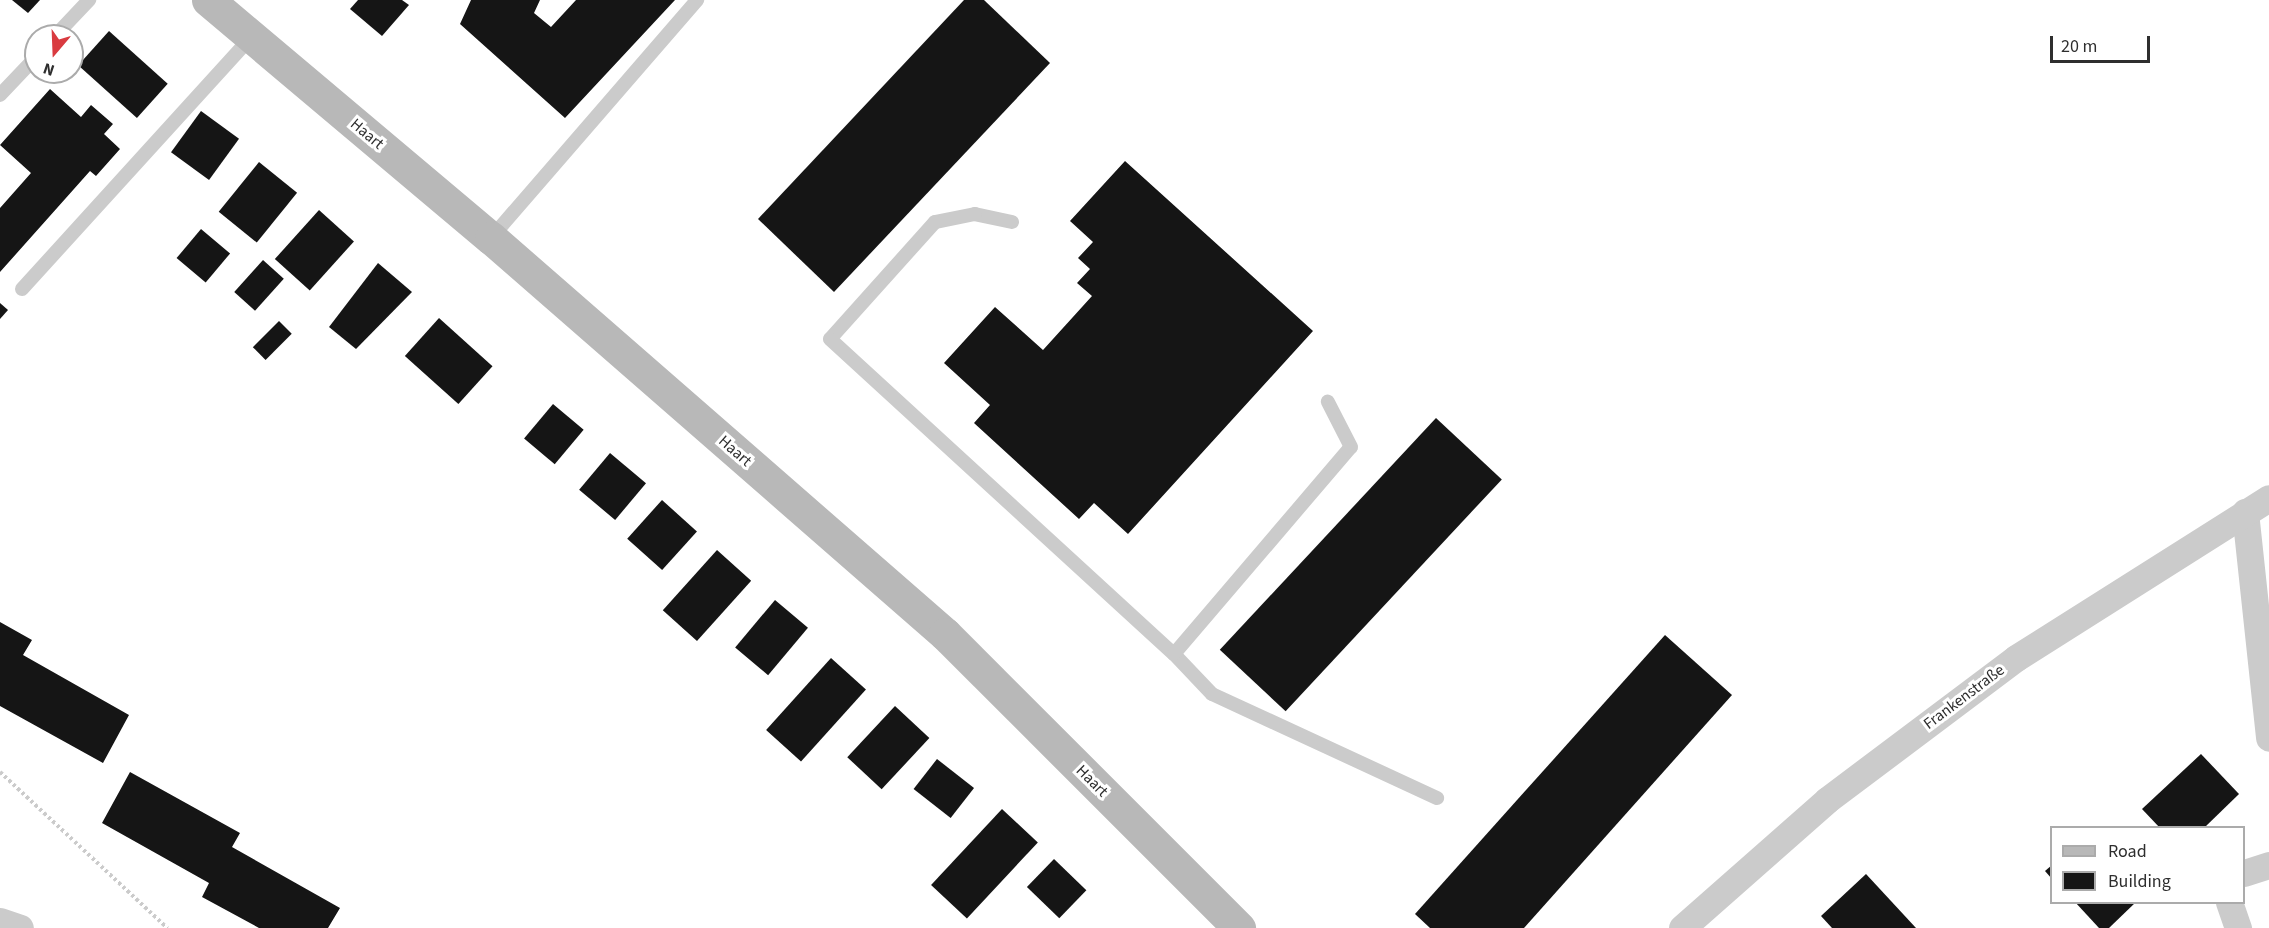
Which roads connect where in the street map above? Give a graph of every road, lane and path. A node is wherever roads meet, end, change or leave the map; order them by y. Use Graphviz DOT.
graph roads {
  1 [pos="89,0"];
  2 [pos="208,0"];
  3 [pos="697,0"];
  4 [pos="66,24"];
  5 [pos="252,36"];
  6 [pos="24,70"];
  7 [pos="0,95"];
  8 [pos="1012,222"];
  9 [pos="491,238"];
  10 [pos="21,289"];
  11 [pos="1328,402"];
  12 [pos="2269,498"];
  13 [pos="2245,512"];
  14 [pos="1174,654"];
  15 [pos="2269,738"];
  16 [pos="0,772"];
  17 [pos="1437,798"];
  18 [pos="2269,865"];
  19 [pos="2245,873"];
  20 [pos="2229,904"];
  21 [pos="0,921"];
  22 [pos="20,928"];
  23 [pos="167,928"];
  24 [pos="1239,928"];
  25 [pos="1682,928"];
  26 [pos="2238,928"];
  1 -- 4 [label="lane"];
  2 -- 5 [label="main road, Haart"];
  3 -- 9 [label="lane"];
  5 -- 9 [label="main road, Haart"];
  5 -- 10 [label="lane"];
  6 -- 7 [label="lane"];
  8 -- 14 [label="lane"];
  9 -- 24 [label="main road, Haart"];
  11 -- 14 [label="lane"];
  12 -- 13 [label="street, Frankenstraße"];
  13 -- 15 [label="street"];
  13 -- 25 [label="street, Frankenstraße"];
  14 -- 17 [label="lane"];
  16 -- 23 [label="path"];
  18 -- 19 [label="street"];
  20 -- 26 [label="street"];
  21 -- 22 [label="street"];
}
